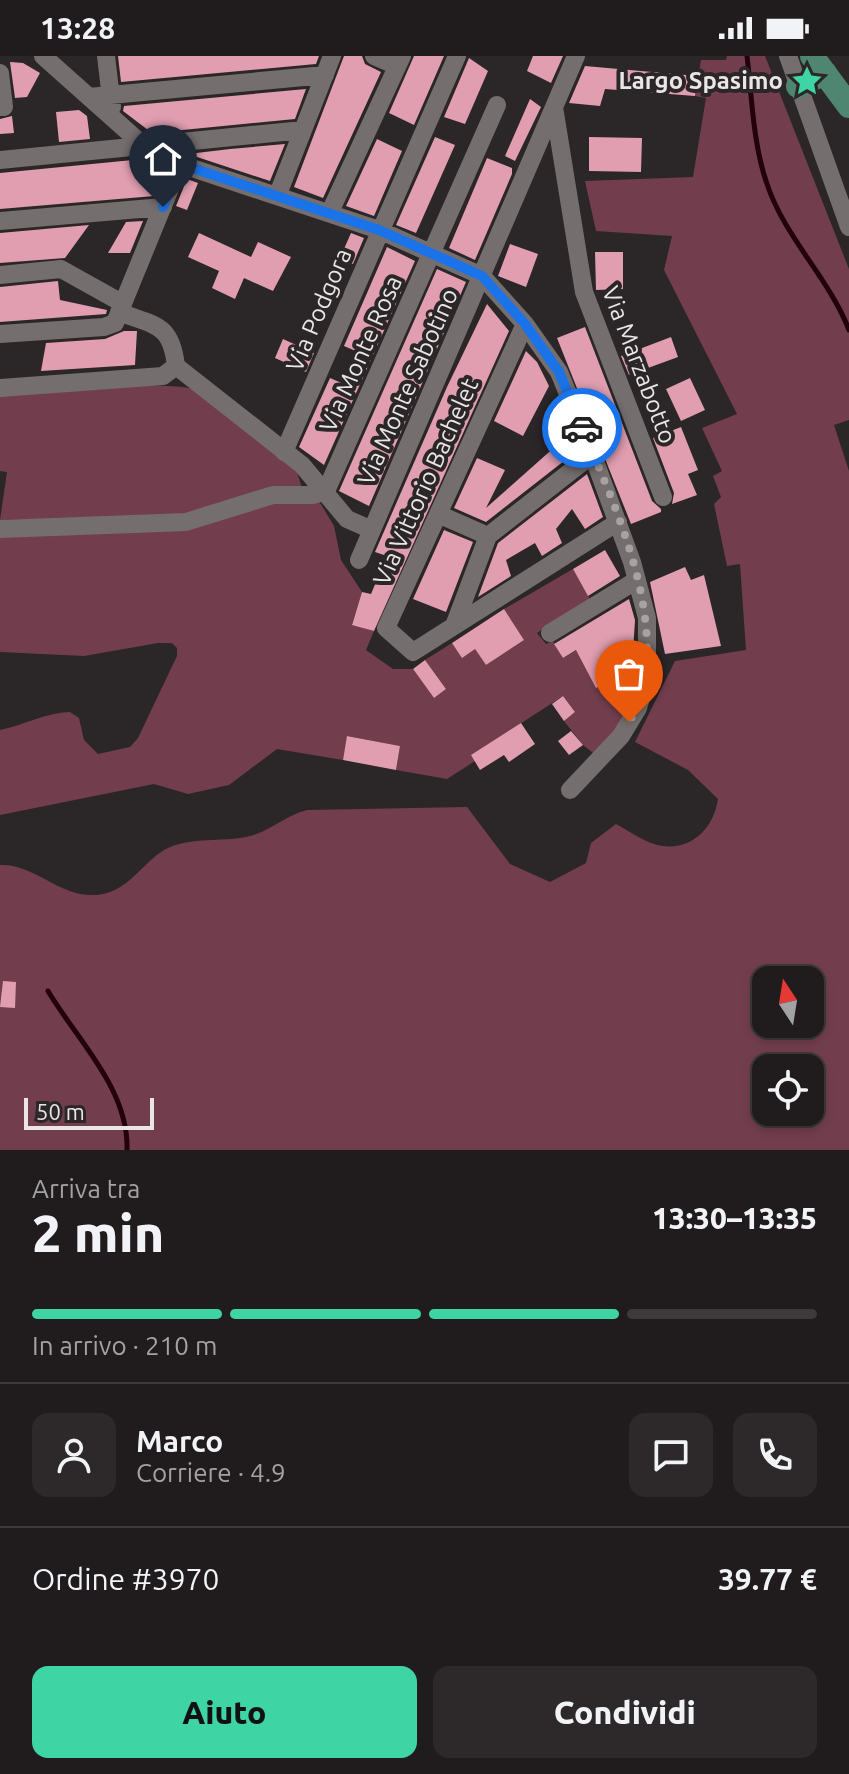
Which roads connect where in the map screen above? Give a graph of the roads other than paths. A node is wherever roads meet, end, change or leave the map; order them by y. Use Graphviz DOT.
graph roads {
  1 [pos="43,56"];
  2 [pos="106,56"];
  3 [pos="332,56"];
  4 [pos="374,56"];
  5 [pos="457,56"];
  6 [pos="576,56"];
  7 [pos="788,56"];
  8 [pos="399,61"];
  9 [pos="0,73"];
  10 [pos="325,75"];
  11 [pos="835,83"];
  12 [pos="798,86"];
  13 [pos="111,95"];
  14 [pos="89,97"];
  15 [pos="497,105"];
  16 [pos="2,107"];
  17 [pos="554,107"];
  18 [pos="114,122"];
  19 [pos="303,130"];
  20 [pos="144,146"];
  21 [pos="0,160"];
  22 [pos="180,164"];
  23 [pos="278,194"];
  24 [pos="163,207"];
  25 [pos="330,212"];
  26 [pos="0,221"];
  27 [pos="849,227"];
  28 [pos="379,230"];
  29 [pos="433,254"];
  30 [pos="0,275"];
  31 [pos="482,276"];
  32 [pos="120,308"];
  33 [pos="525,324"];
  34 [pos="0,334"];
  35 [pos="176,366"];
  36 [pos="0,388"];
  37 [pos="284,452"];
  38 [pos="593,454"];
  39 [pos="326,491"];
  40 [pos="663,497"];
  41 [pos="438,514"];
  42 [pos="618,522"];
  43 [pos="0,529"];
  44 [pos="372,530"];
  45 [pos="488,536"];
  46 [pos="359,560"];
  47 [pos="637,580"];
  48 [pos="454,626"];
  49 [pos="550,633"];
  50 [pos="570,790"];
  1 -- 14 [label="street"];
  2 -- 13 [label="street"];
  3 -- 10 [label="street"];
  4 -- 8 [label="street"];
  5 -- 28 [label="street, Via Podgora"];
  6 -- 17 [label="street, Via Monte Sabotino"];
  7 -- 12 [label="street"];
  8 -- 25 [label="street"];
  9 -- 16 [label="street"];
  10 -- 13 [label="street"];
  10 -- 19 [label="street"];
  11 -- 12 [label="main road"];
  12 -- 27 [label="street"];
  13 -- 14 [label="street"];
  13 -- 18 [label="street"];
  14 -- 18 [label="street"];
  15 -- 29 [label="street, Via Monte Rosa"];
  17 -- 31 [label="street, Via Monte Sabotino"];
  17 -- 40 [label="street, Via Marzabotto"];
  18 -- 20 [label="street"];
  19 -- 20 [label="street"];
  19 -- 23 [label="street"];
  20 -- 21 [label="street"];
  20 -- 22 [label="street"];
  22 -- 23 [label="street"];
  22 -- 24 [label="street"];
  23 -- 25 [label="street"];
  24 -- 26 [label="street"];
  24 -- 32 [label="street"];
  25 -- 28 [label="street"];
  28 -- 29 [label="street"];
  28 -- 37 [label="street, Via Podgora"];
  29 -- 31 [label="street"];
  29 -- 39 [label="street, Via Monte Rosa"];
  30 -- 32 [label="street"];
  31 -- 33 [label="street"];
  31 -- 44 [label="street, Via Monte Sabotino"];
  32 -- 34 [label="street"];
  32 -- 35 [label="street"];
  33 -- 38 [label="street"];
  33 -- 41 [label="street, Via Vittorio Bachelet"];
  35 -- 36 [label="street"];
  35 -- 37 [label="street"];
  37 -- 39 [label="street"];
  38 -- 42 [label="street"];
  38 -- 45 [label="street"];
  39 -- 43 [label="street"];
  39 -- 44 [label="street"];
  41 -- 45 [label="street"];
  41 -- 48 [label="street, Via Vittorio Bachelet"];
  42 -- 47 [label="street"];
  42 -- 48 [label="street"];
  44 -- 46 [label="street, Via Monte Sabotino"];
  45 -- 48 [label="street"];
  47 -- 49 [label="street"];
  47 -- 50 [label="street"];
}
